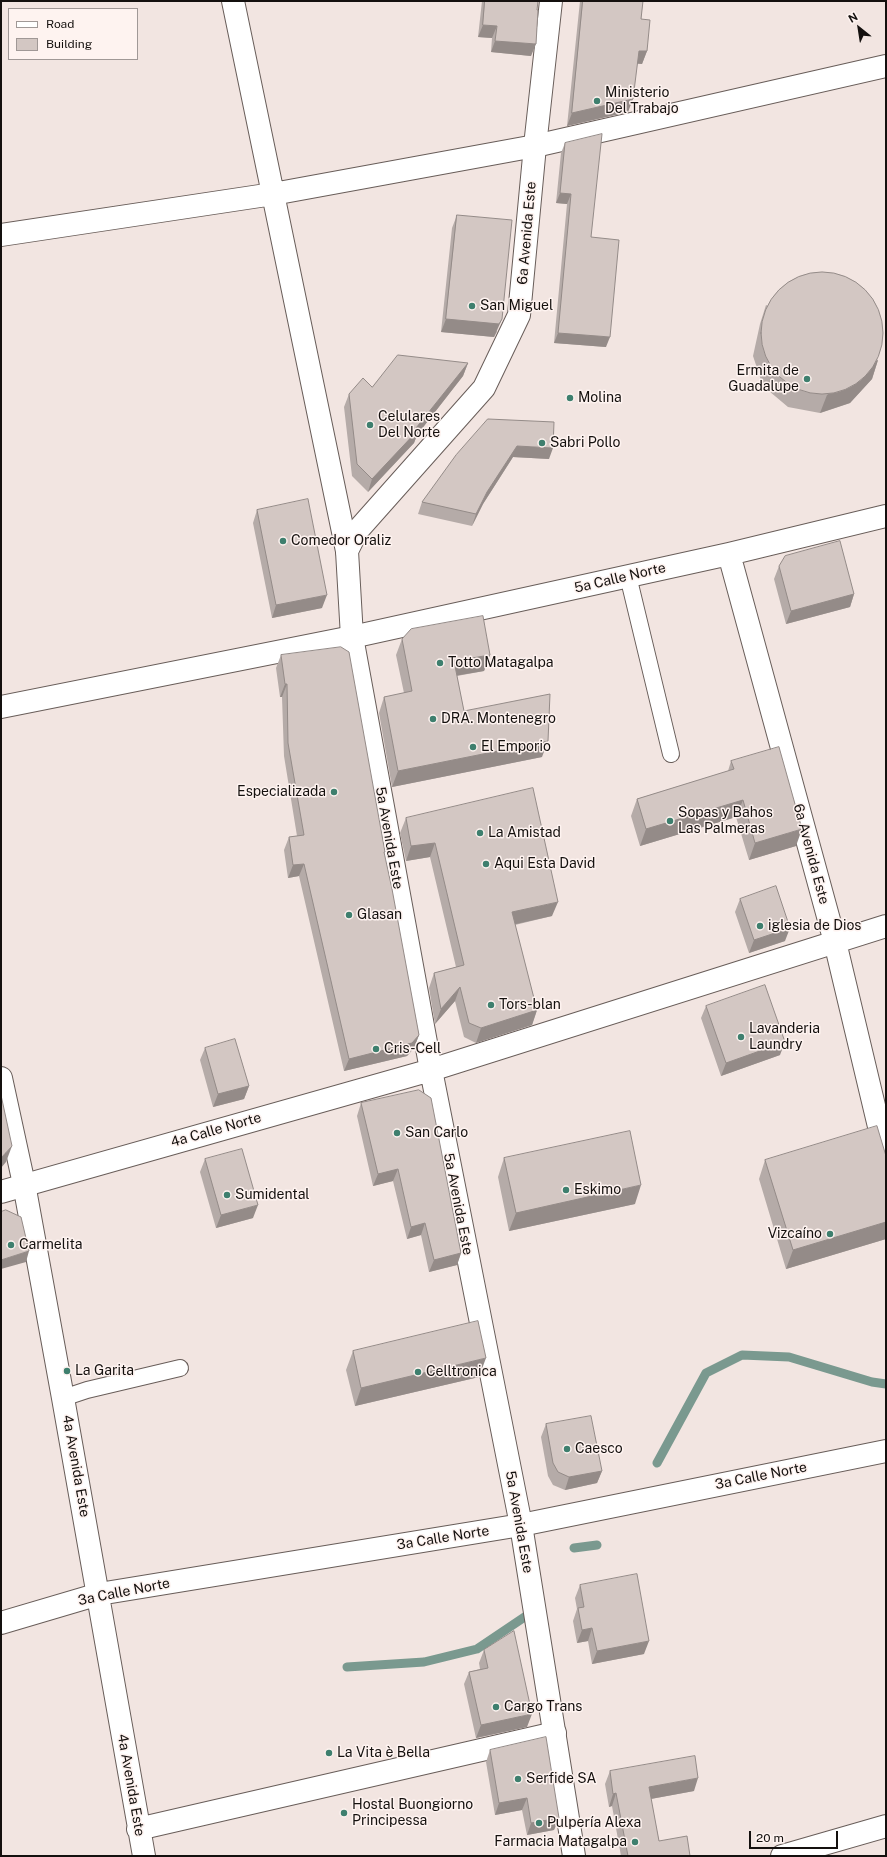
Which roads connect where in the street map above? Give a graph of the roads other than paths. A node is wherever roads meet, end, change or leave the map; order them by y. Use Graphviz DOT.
graph roads {
  1 [pos="233,1"];
  2 [pos="551,1"];
  3 [pos="886,66"];
  4 [pos="535,146"];
  5 [pos="272,194"];
  6 [pos="1,235"];
  7 [pos="886,516"];
  8 [pos="347,551"];
  9 [pos="729,554"];
  10 [pos="628,576"];
  11 [pos="352,637"];
  12 [pos="1,708"];
  13 [pos="671,754"];
  14 [pos="886,926"];
  15 [pos="835,942"];
  16 [pos="431,1070"];
  17 [pos="1,1078"];
  18 [pos="886,1156"];
  19 [pos="24,1184"];
  20 [pos="1,1192"];
  21 [pos="180,1368"];
  22 [pos="63,1398"];
  23 [pos="886,1451"];
  24 [pos="520,1525"];
  25 [pos="99,1594"];
  26 [pos="1,1623"];
  27 [pos="555,1733"];
  28 [pos="886,1826"];
  29 [pos="138,1829"];
  30 [pos="144,1856"];
  31 [pos="574,1856"];
  32 [pos="782,1856"];
  1 -- 5 [label="street, 5a Avenida Este"];
  2 -- 4 [label="street, 6a Avenida Este"];
  3 -- 4 [label="street"];
  4 -- 5 [label="street"];
  4 -- 8 [label="street, 6a Avenida Este"];
  5 -- 6 [label="street"];
  5 -- 8 [label="street, 5a Avenida Este"];
  7 -- 9 [label="street, 5a Calle Norte"];
  8 -- 11 [label="street, 5a Avenida Este"];
  9 -- 10 [label="street, 5a Calle Norte"];
  9 -- 15 [label="street, 6a Avenida Este"];
  10 -- 11 [label="street, 5a Calle Norte"];
  10 -- 13 [label="lane"];
  11 -- 12 [label="street, 5a Calle Norte"];
  11 -- 16 [label="street, 5a Avenida Este"];
  14 -- 15 [label="street, 4a Calle Norte"];
  15 -- 16 [label="street, 4a Calle Norte"];
  15 -- 18 [label="street, 6a Avenida Este"];
  16 -- 19 [label="street, 4a Calle Norte"];
  16 -- 24 [label="street, 5a Avenida Este"];
  17 -- 19 [label="street, 4a Avenida Este"];
  19 -- 20 [label="street, 4a Calle Norte"];
  19 -- 22 [label="street, 4a Avenida Este"];
  21 -- 22 [label="lane"];
  22 -- 25 [label="street, 4a Avenida Este"];
  23 -- 24 [label="street, 3a Calle Norte"];
  24 -- 25 [label="street, 3a Calle Norte"];
  24 -- 27 [label="street, 5a Avenida Este"];
  25 -- 26 [label="street, 3a Calle Norte"];
  25 -- 29 [label="street, 4a Avenida Este"];
  27 -- 29 [label="street"];
  27 -- 31 [label="street, 5a Avenida Este"];
  28 -- 32 [label="street"];
  29 -- 30 [label="street, 4a Avenida Este"];
}
